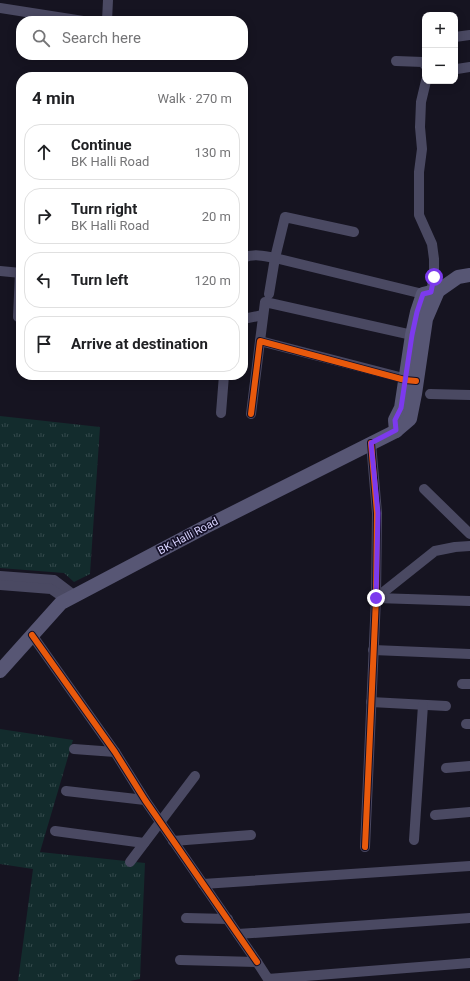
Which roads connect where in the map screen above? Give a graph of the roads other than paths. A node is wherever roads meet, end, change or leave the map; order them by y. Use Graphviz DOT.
graph roads {
  1 [pos="108,0"];
  2 [pos="0,8"];
  3 [pos="50,16"];
  4 [pos="107,16"];
  5 [pos="470,34"];
  6 [pos="458,36"];
  7 [pos="396,61"];
  8 [pos="422,62"];
  9 [pos="470,67"];
  10 [pos="458,69"];
  11 [pos="425,84"];
  12 [pos="354,232"];
  13 [pos="248,256"];
  14 [pos="275,258"];
  15 [pos="0,271"];
  16 [pos="16,273"];
  17 [pos="470,275"];
  18 [pos="431,293"];
  19 [pos="269,294"];
  20 [pos="263,315"];
  21 [pos="248,318"];
  22 [pos="412,335"];
  23 [pos="260,341"];
  24 [pos="224,380"];
  25 [pos="411,380"];
  26 [pos="430,394"];
  27 [pos="470,395"];
  28 [pos="221,413"];
  29 [pos="251,414"];
  30 [pos="371,443"];
  31 [pos="424,489"];
  32 [pos="470,534"];
  33 [pos="470,546"];
  34 [pos="0,576"];
  35 [pos="0,585"];
  36 [pos="71,598"];
  37 [pos="376,598"];
  38 [pos="470,600"];
  39 [pos="32,635"];
  40 [pos="373,650"];
  41 [pos="470,654"];
  42 [pos="0,671"];
  43 [pos="371,702"];
  44 [pos="424,705"];
  45 [pos="446,706"];
  46 [pos="74,749"];
  47 [pos="115,752"];
  48 [pos="470,766"];
  49 [pos="446,768"];
  50 [pos="195,776"];
  51 [pos="66,791"];
  52 [pos="145,800"];
  53 [pos="470,812"];
  54 [pos="435,815"];
  55 [pos="160,822"];
  56 [pos="55,831"];
  57 [pos="252,836"];
  58 [pos="414,840"];
  59 [pos="173,841"];
  60 [pos="144,843"];
  61 [pos="365,847"];
  62 [pos="130,862"];
  63 [pos="470,866"];
  64 [pos="203,884"];
  65 [pos="186,918"];
  66 [pos="470,918"];
  67 [pos="228,919"];
  68 [pos="238,934"];
  69 [pos="180,960"];
  70 [pos="257,962"];
  71 [pos="470,963"];
  1 -- 4 [label="street"];
  2 -- 3 [label="street"];
  5 -- 6 [label="street"];
  7 -- 8 [label="street"];
  9 -- 10 [label="street"];
  11 -- 18 [label="street"];
  12 -- 14 [label="street"];
  13 -- 14 [label="street"];
  14 -- 18 [label="street"];
  14 -- 19 [label="street"];
  15 -- 16 [label="street"];
  17 -- 18 [label="main road, BK Halli Road"];
  18 -- 22 [label="main road, BK Halli Road"];
  18 -- 25 [label="main road, BK Halli Road"];
  20 -- 21 [label="street"];
  20 -- 22 [label="street"];
  20 -- 23 [label="street"];
  22 -- 25 [label="main road, BK Halli Road"];
  23 -- 25 [label="street"];
  23 -- 29 [label="street"];
  24 -- 28 [label="street"];
  25 -- 30 [label="main road, BK Halli Road"];
  26 -- 27 [label="street"];
  30 -- 36 [label="main road, BK Halli Road"];
  30 -- 37 [label="street"];
  31 -- 32 [label="street"];
  33 -- 37 [label="street"];
  34 -- 36 [label="street"];
  35 -- 36 [label="street"];
  36 -- 39 [label="main road, BK Halli Road"];
  37 -- 38 [label="street"];
  37 -- 40 [label="street"];
  39 -- 42 [label="main road, BK Halli Road"];
  39 -- 47 [label="street"];
  40 -- 41 [label="street"];
  40 -- 43 [label="street"];
  43 -- 44 [label="street"];
  43 -- 61 [label="street"];
  44 -- 45 [label="street"];
  44 -- 58 [label="street"];
  46 -- 47 [label="street"];
  47 -- 52 [label="street"];
  48 -- 49 [label="street"];
  50 -- 55 [label="street"];
  51 -- 52 [label="street"];
  52 -- 55 [label="street"];
  53 -- 54 [label="street"];
  55 -- 59 [label="street"];
  55 -- 60 [label="street"];
  56 -- 60 [label="street"];
  57 -- 59 [label="street"];
  59 -- 64 [label="street"];
  60 -- 62 [label="street"];
  63 -- 64 [label="street"];
  64 -- 67 [label="street"];
  65 -- 67 [label="street"];
  66 -- 68 [label="street"];
  67 -- 68 [label="street"];
  68 -- 70 [label="street"];
  69 -- 70 [label="street"];
  70 -- 71 [label="street"];
}
